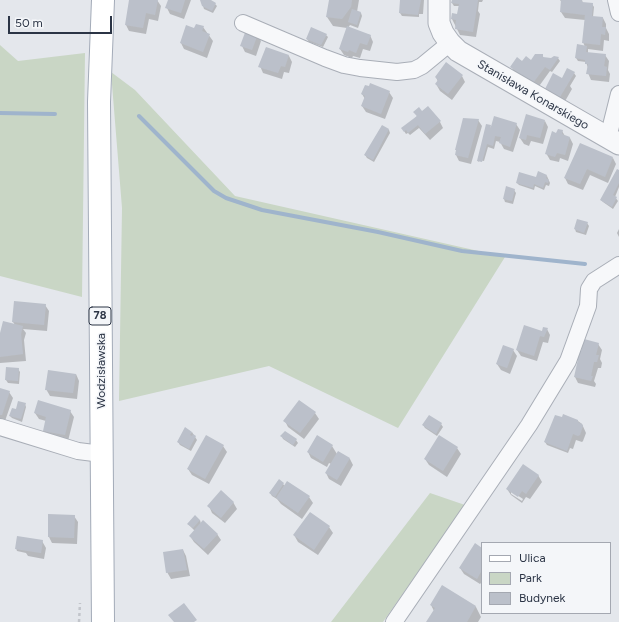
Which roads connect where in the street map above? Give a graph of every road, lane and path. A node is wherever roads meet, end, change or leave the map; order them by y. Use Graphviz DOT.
graph roads {
  1 [pos="102,0"];
  2 [pos="438,0"];
  3 [pos="616,0"];
  4 [pos="619,13"];
  5 [pos="243,22"];
  6 [pos="450,43"];
  7 [pos="619,94"];
  8 [pos="614,141"];
  9 [pos="619,264"];
  10 [pos="0,427"];
  11 [pos="102,454"];
  12 [pos="80,604"];
  13 [pos="79,622"];
  14 [pos="103,622"];
  15 [pos="394,622"];
  1 -- 11 [label="main road, Wodzisławska / 78"];
  2 -- 6 [label="street, Stanisława Konarskiego"];
  3 -- 4 [label="street"];
  5 -- 6 [label="street"];
  6 -- 8 [label="street, Stanisława Konarskiego"];
  7 -- 8 [label="street"];
  9 -- 15 [label="street"];
  10 -- 11 [label="street"];
  11 -- 14 [label="main road, Wodzisławska / 78"];
  12 -- 13 [label="path"];
}
